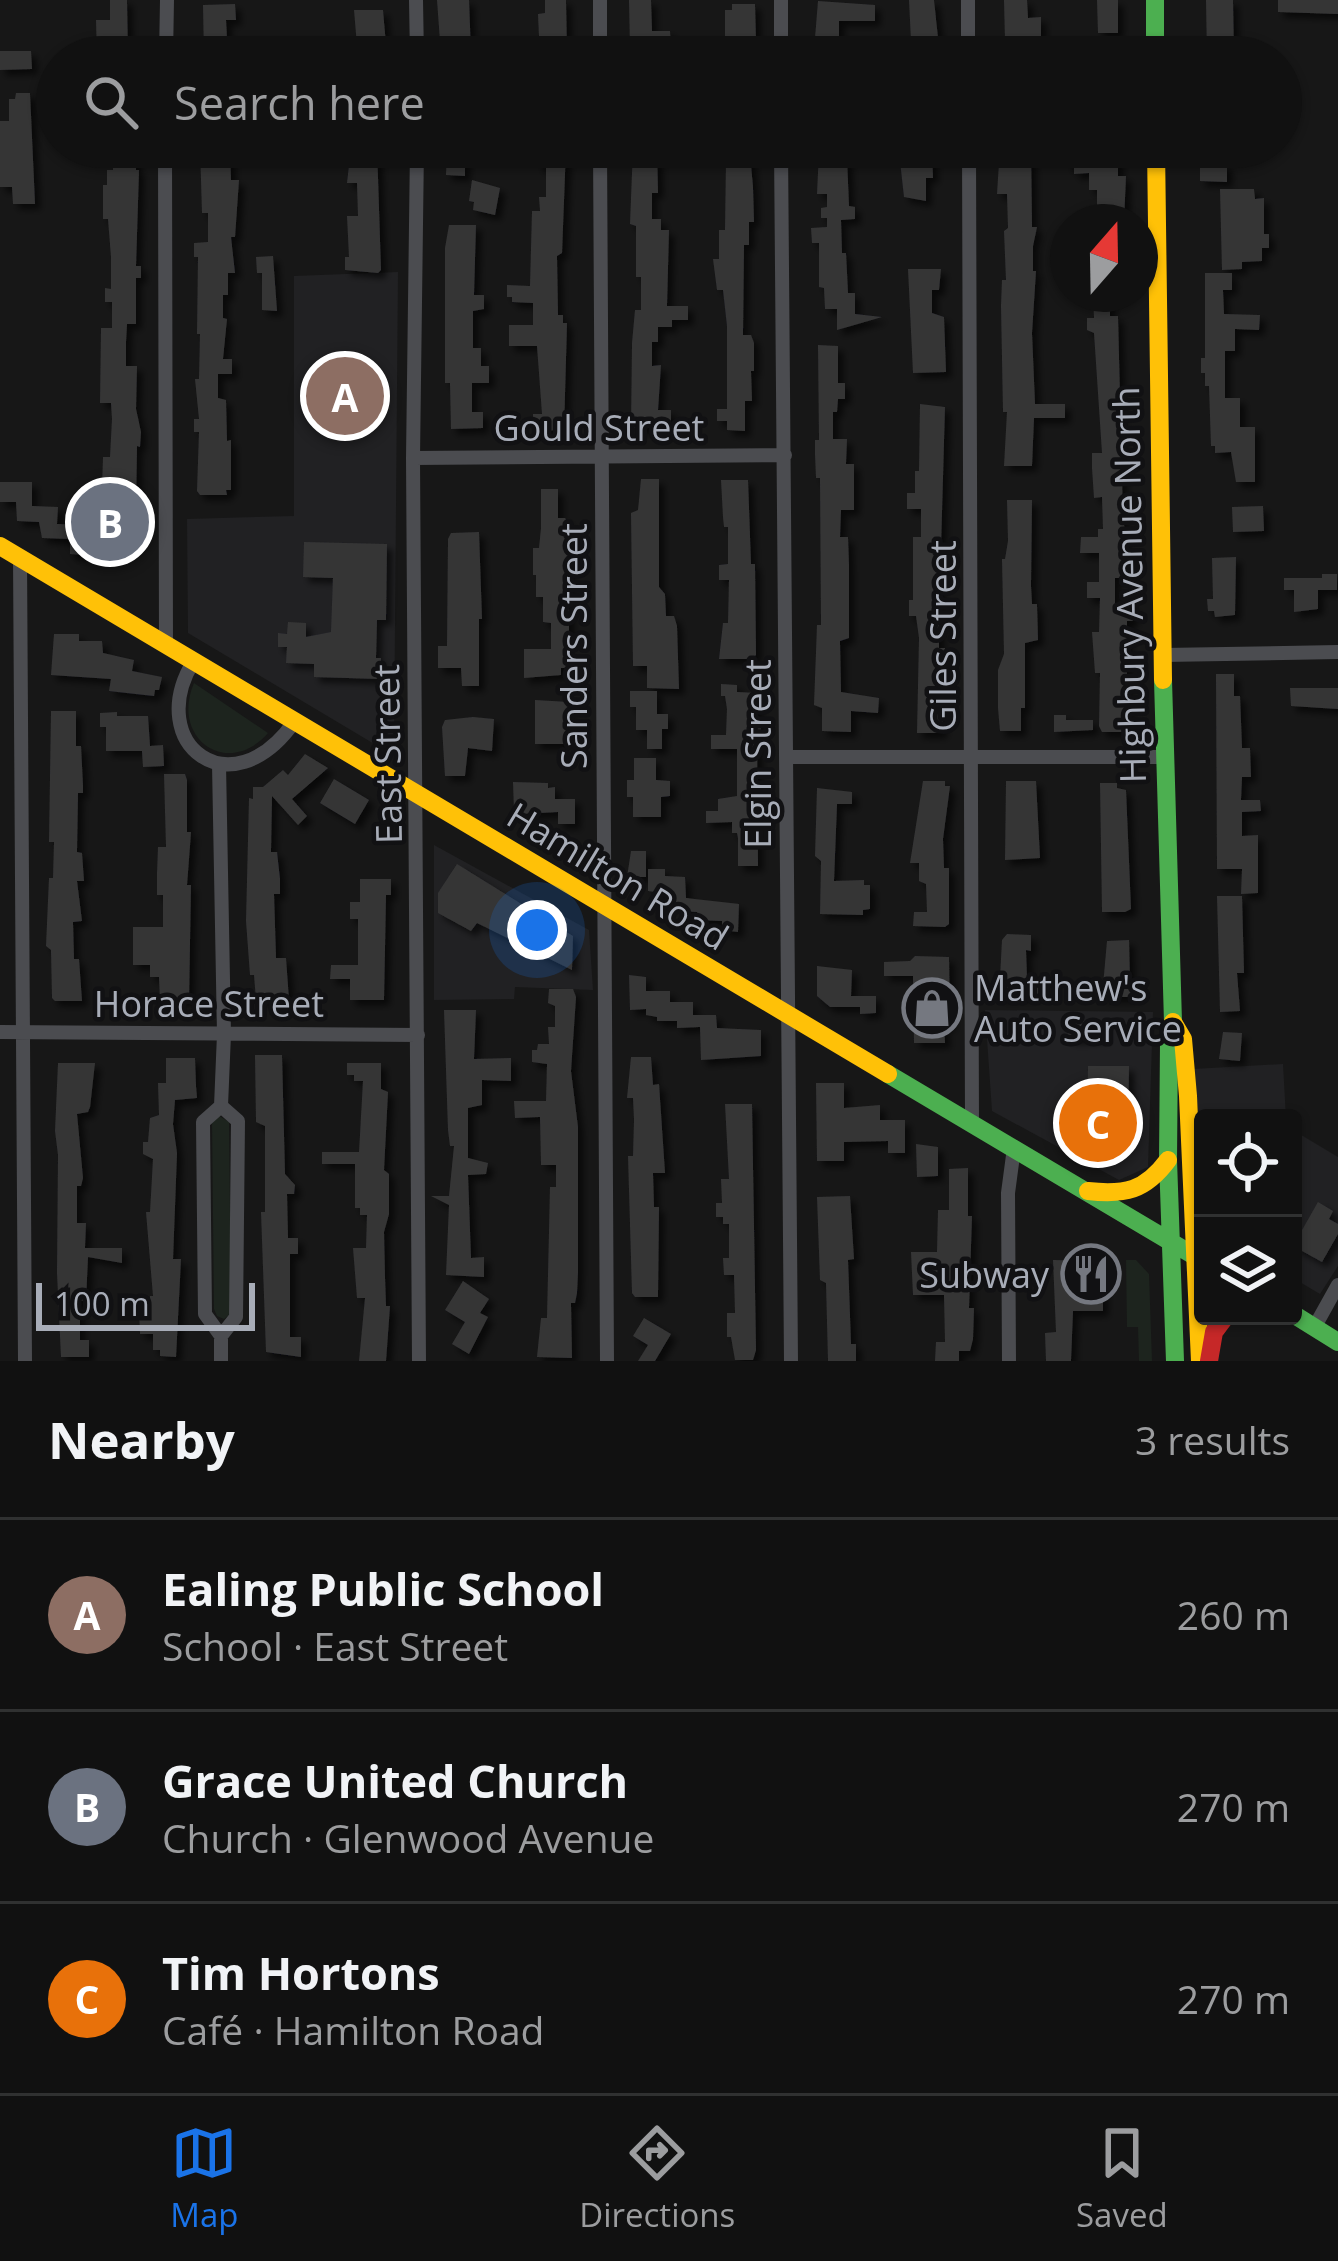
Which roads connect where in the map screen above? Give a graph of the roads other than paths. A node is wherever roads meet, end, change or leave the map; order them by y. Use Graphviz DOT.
graph roads {
  1 [pos="166,0"];
  2 [pos="416,0"];
  3 [pos="600,0"];
  4 [pos="781,0"];
  5 [pos="968,0"];
  6 [pos="1155,0"];
  7 [pos="166,36"];
  8 [pos="417,36"];
  9 [pos="600,36"];
  10 [pos="781,36"];
  11 [pos="968,36"];
  12 [pos="1155,36"];
  13 [pos="165,168"];
  14 [pos="417,168"];
  15 [pos="600,168"];
  16 [pos="782,168"];
  17 [pos="969,168"];
  18 [pos="1156,168"];
  19 [pos="785,455"];
  20 [pos="413,458"];
  21 [pos="602,459"];
  22 [pos="0,546"];
  23 [pos="20,557"];
  24 [pos="166,646"];
  25 [pos="1338,652"];
  26 [pos="1162,656"];
  27 [pos="193,662"];
  28 [pos="294,722"];
  29 [pos="973,754"];
  30 [pos="787,757"];
  31 [pos="1164,757"];
  32 [pos="219,764"];
  33 [pos="418,796"];
  34 [pos="604,907"];
  35 [pos="787,1016"];
  36 [pos="1173,1022"];
  37 [pos="0,1032"];
  38 [pos="23,1032"];
  39 [pos="224,1034"];
  40 [pos="418,1035"];
  41 [pos="221,1106"];
  42 [pos="972,1124"];
  43 [pos="1014,1148"];
  44 [pos="1168,1160"];
  45 [pos="1084,1190"];
  46 [pos="1196,1217"];
  47 [pos="1171,1244"];
  48 [pos="1194,1256"];
  49 [pos="1338,1285"];
  50 [pos="1302,1321"];
  51 [pos="1202,1325"];
  52 [pos="1219,1325"];
  53 [pos="1314,1328"];
  54 [pos="221,1336"];
  55 [pos="1338,1342"];
  56 [pos="25,1361"];
  57 [pos="221,1361"];
  58 [pos="419,1361"];
  59 [pos="607,1361"];
  60 [pos="791,1361"];
  61 [pos="1009,1361"];
  62 [pos="1174,1361"];
  63 [pos="1204,1361"];
  1 -- 7 [label="street"];
  2 -- 8 [label="street"];
  3 -- 9 [label="street"];
  4 -- 10 [label="street"];
  5 -- 11 [label="street"];
  6 -- 12 [label="main road"];
  13 -- 24 [label="street"];
  14 -- 20 [label="street, East Street"];
  15 -- 21 [label="street, Sanders Street"];
  16 -- 19 [label="street, Elgin Street"];
  17 -- 29 [label="street, Giles Street"];
  18 -- 26 [label="main road, Highbury Avenue North"];
  19 -- 21 [label="street, Gould Street"];
  19 -- 30 [label="street, Elgin Street"];
  20 -- 21 [label="street, Gould Street"];
  20 -- 33 [label="street, East Street"];
  21 -- 34 [label="street, Sanders Street"];
  22 -- 23 [label="main road, Hamilton Road"];
  23 -- 24 [label="main road, Hamilton Road"];
  23 -- 38 [label="street"];
  24 -- 27 [label="main road, Hamilton Road"];
  25 -- 26 [label="street"];
  26 -- 31 [label="main road, Highbury Avenue North"];
  27 -- 28 [label="main road, Hamilton Road"];
  27 -- 32 [label="street"];
  28 -- 32 [label="street"];
  28 -- 33 [label="main road, Hamilton Road"];
  29 -- 30 [label="street"];
  29 -- 31 [label="street"];
  29 -- 42 [label="street, Giles Street"];
  30 -- 35 [label="street, Elgin Street"];
  31 -- 36 [label="main road, Highbury Avenue North"];
  32 -- 39 [label="street"];
  33 -- 34 [label="main road, Hamilton Road"];
  33 -- 40 [label="street, East Street"];
  34 -- 35 [label="main road, Hamilton Road"];
  34 -- 59 [label="street, Sanders Street"];
  35 -- 42 [label="main road, Hamilton Road"];
  35 -- 60 [label="street, Elgin Street"];
  36 -- 44 [label="main road, Highbury Avenue North"];
  36 -- 46 [label="main road, Highbury Avenue North"];
  37 -- 38 [label="street, Horace Street"];
  38 -- 39 [label="street, Horace Street"];
  38 -- 56 [label="street"];
  39 -- 40 [label="street, Horace Street"];
  39 -- 41 [label="street"];
  40 -- 58 [label="street, East Street"];
  41 -- 54 [label="street"];
  41 -- 54 [label="street"];
  42 -- 43 [label="main road, Hamilton Road"];
  43 -- 45 [label="main road, Hamilton Road"];
  43 -- 61 [label="street"];
  44 -- 45 [label="main road"];
  44 -- 47 [label="main road, Highbury Avenue North"];
  45 -- 47 [label="main road, Hamilton Road"];
  47 -- 48 [label="main road, Hamilton Road"];
  47 -- 62 [label="main road, Highbury Avenue North"];
  49 -- 53 [label="street"];
  50 -- 53 [label="main road"];
  51 -- 63 [label="main road, Highbury Avenue North"];
  52 -- 63 [label="main road"];
  53 -- 55 [label="main road"];
  54 -- 57 [label="street"];
}
